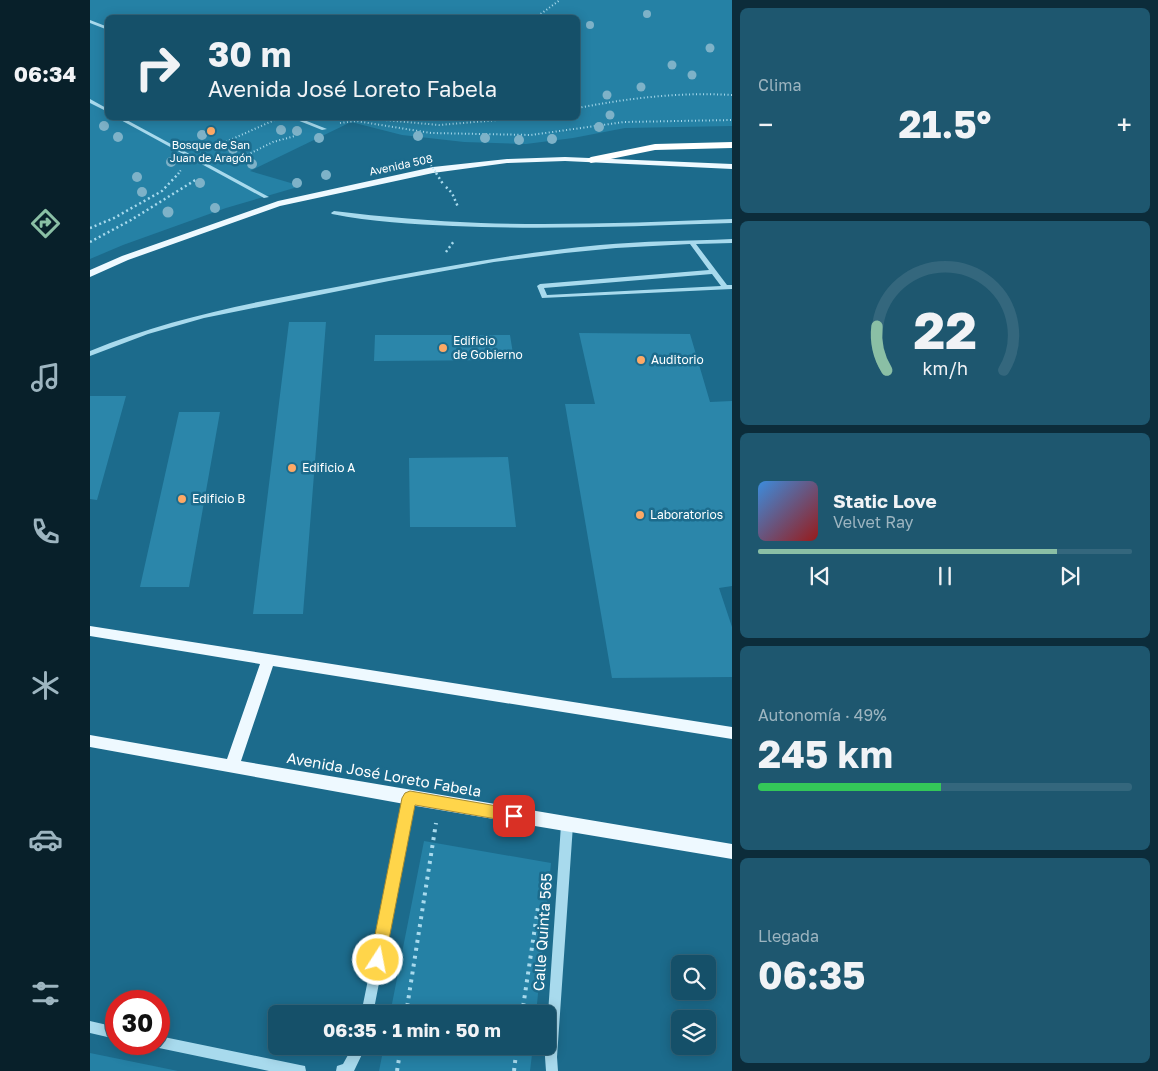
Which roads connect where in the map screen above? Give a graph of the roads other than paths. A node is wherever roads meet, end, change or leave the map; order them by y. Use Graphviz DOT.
graph roads {
  1 [pos="90,21"];
  2 [pos="105,28"];
  3 [pos="90,101"];
  4 [pos="105,109"];
  5 [pos="124,120"];
  6 [pos="300,120"];
  7 [pos="324,129"];
  8 [pos="732,145"];
  9 [pos="590,160"];
  10 [pos="732,167"];
  11 [pos="271,200"];
  12 [pos="334,213"];
  13 [pos="732,221"];
  14 [pos="732,241"];
  15 [pos="692,243"];
  16 [pos="712,272"];
  17 [pos="90,274"];
  18 [pos="729,288"];
  19 [pos="90,354"];
  20 [pos="90,631"];
  21 [pos="268,660"];
  22 [pos="732,733"];
  23 [pos="90,740"];
  24 [pos="232,766"];
  25 [pos="410,798"];
  26 [pos="567,825"];
  27 [pos="732,852"];
  28 [pos="369,1005"];
  29 [pos="90,1027"];
  30 [pos="105,1030"];
  31 [pos="170,1044"];
  32 [pos="354,1055"];
  33 [pos="344,1070"];
  34 [pos="300,1071"];
  35 [pos="552,1071"];
  1 -- 2 [label="street"];
  3 -- 4 [label="street"];
  5 -- 11 [label="street"];
  6 -- 7 [label="street"];
  8 -- 9 [label="highway"];
  9 -- 10 [label="main road, Avenida 508"];
  9 -- 11 [label="main road, Avenida 508"];
  11 -- 17 [label="main road, Avenida 508"];
  12 -- 13 [label="street"];
  14 -- 15 [label="street"];
  15 -- 16 [label="street"];
  15 -- 19 [label="street"];
  16 -- 18 [label="street"];
  16 -- 18 [label="street"];
  20 -- 21 [label="main road"];
  21 -- 22 [label="main road"];
  21 -- 24 [label="main road"];
  23 -- 24 [label="main road, Avenida José Loreto Fabela"];
  24 -- 25 [label="main road, Avenida José Loreto Fabela"];
  25 -- 26 [label="main road, Avenida José Loreto Fabela"];
  25 -- 28 [label="street"];
  26 -- 27 [label="main road, Avenida José Loreto Fabela"];
  26 -- 35 [label="street, Calle Quinta 565"];
  29 -- 30 [label="street"];
  31 -- 34 [label="street"];
  32 -- 33 [label="street"];
}
